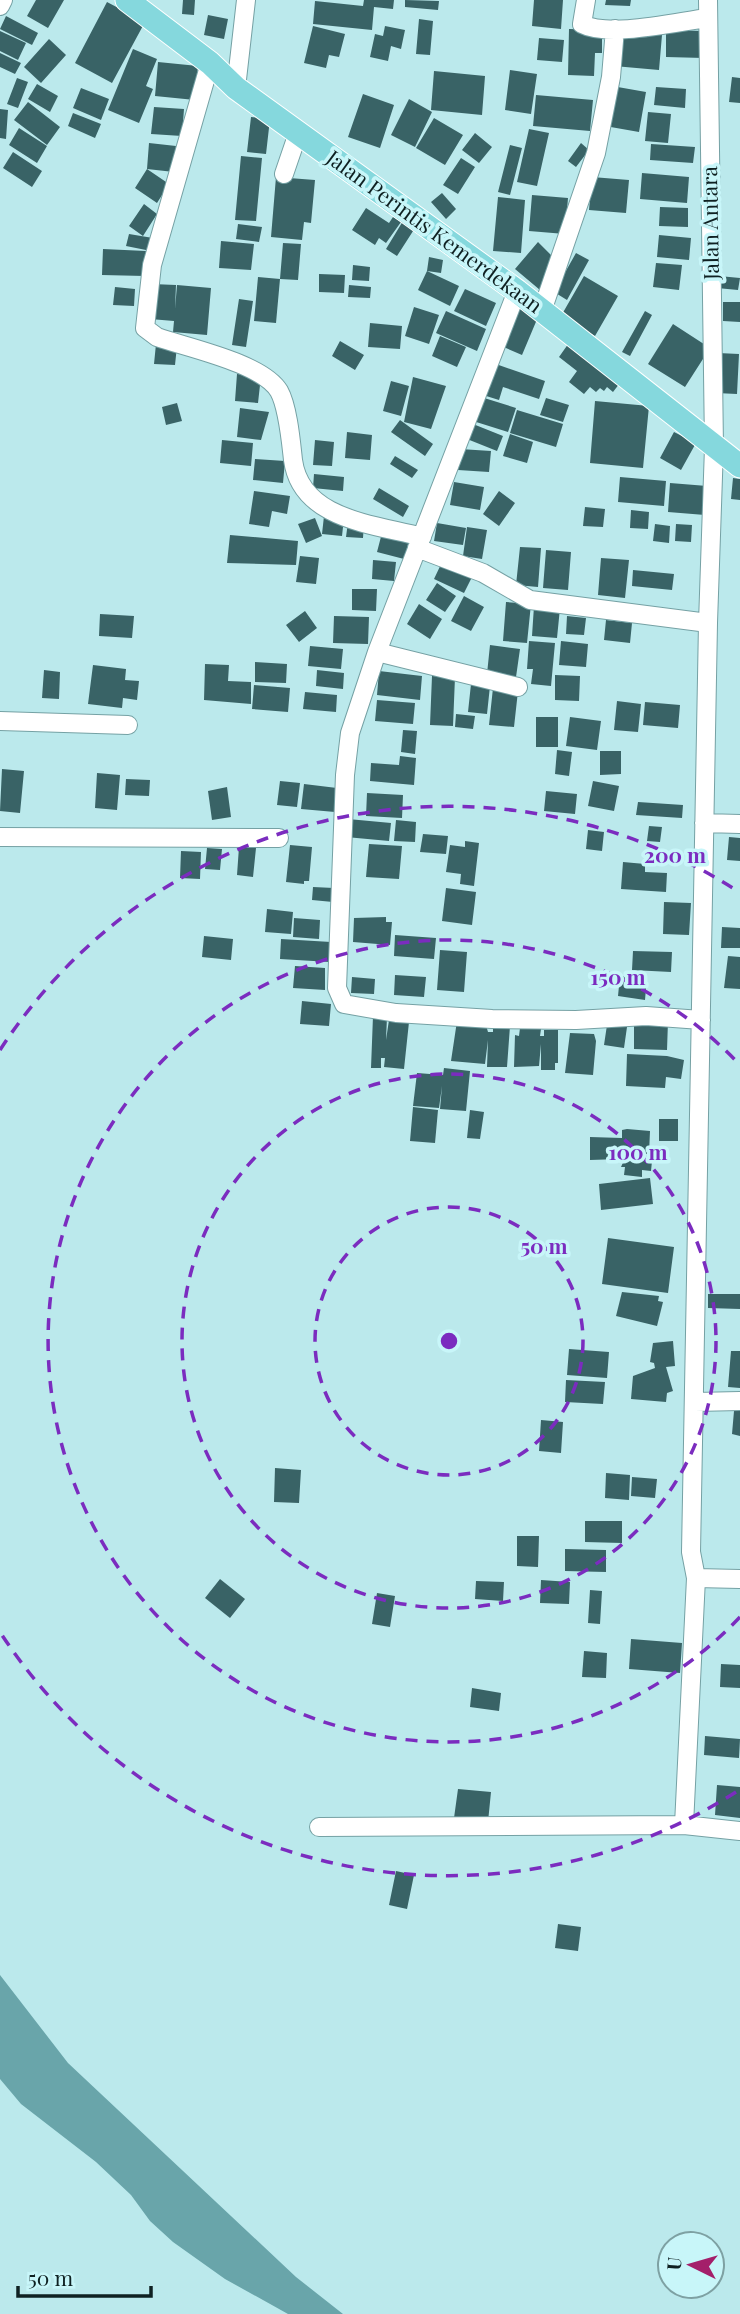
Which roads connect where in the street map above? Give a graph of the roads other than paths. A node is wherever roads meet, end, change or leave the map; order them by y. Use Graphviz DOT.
graph roads {
  1 [pos="3,0"];
  2 [pos="127,0"];
  3 [pos="246,0"];
  4 [pos="586,0"];
  5 [pos="0,6"];
  6 [pos="708,9"];
  7 [pos="615,29"];
  8 [pos="210,64"];
  9 [pos="236,88"];
  10 [pos="298,133"];
  11 [pos="284,174"];
  12 [pos="517,291"];
  13 [pos="542,311"];
  14 [pos="714,447"];
  15 [pos="740,466"];
  16 [pos="419,542"];
  17 [pos="708,623"];
  18 [pos="377,652"];
  19 [pos="519,687"];
  20 [pos="0,721"];
  21 [pos="128,725"];
  22 [pos="704,823"];
  23 [pos="740,824"];
  24 [pos="0,837"];
  25 [pos="279,838"];
  26 [pos="701,1020"];
  27 [pos="740,1401"];
  28 [pos="695,1402"];
  29 [pos="696,1578"];
  30 [pos="740,1579"];
  31 [pos="684,1825"];
  32 [pos="319,1827"];
  33 [pos="740,1831"];
  1 -- 5 [label="street"];
  2 -- 8 [label="main road, Jalan Perintis Kemerdekaan"];
  3 -- 9 [label="street"];
  4 -- 7 [label="street"];
  6 -- 7 [label="street"];
  6 -- 14 [label="street, Jalan Antara"];
  7 -- 13 [label="street"];
  8 -- 9 [label="main road, Jalan Perintis Kemerdekaan"];
  8 -- 16 [label="street"];
  9 -- 10 [label="main road, Jalan Perintis Kemerdekaan"];
  10 -- 11 [label="street"];
  10 -- 12 [label="main road, Jalan Perintis Kemerdekaan"];
  12 -- 13 [label="main road, Jalan Perintis Kemerdekaan"];
  12 -- 16 [label="street"];
  13 -- 14 [label="main road, Jalan Perintis Kemerdekaan"];
  14 -- 15 [label="main road, Jalan Perintis Kemerdekaan"];
  14 -- 17 [label="street, Jalan Antara"];
  16 -- 17 [label="street"];
  16 -- 18 [label="street"];
  17 -- 22 [label="street, Jalan Antara"];
  18 -- 19 [label="street"];
  18 -- 26 [label="street"];
  20 -- 21 [label="street"];
  22 -- 23 [label="street"];
  22 -- 26 [label="street, Jalan Antara"];
  24 -- 25 [label="street"];
  26 -- 28 [label="street, Jalan Antara"];
  27 -- 28 [label="street"];
  28 -- 29 [label="street, Jalan Antara"];
  29 -- 30 [label="street"];
  29 -- 31 [label="street, Jalan Antara"];
  31 -- 32 [label="street"];
  31 -- 33 [label="street"];
}
